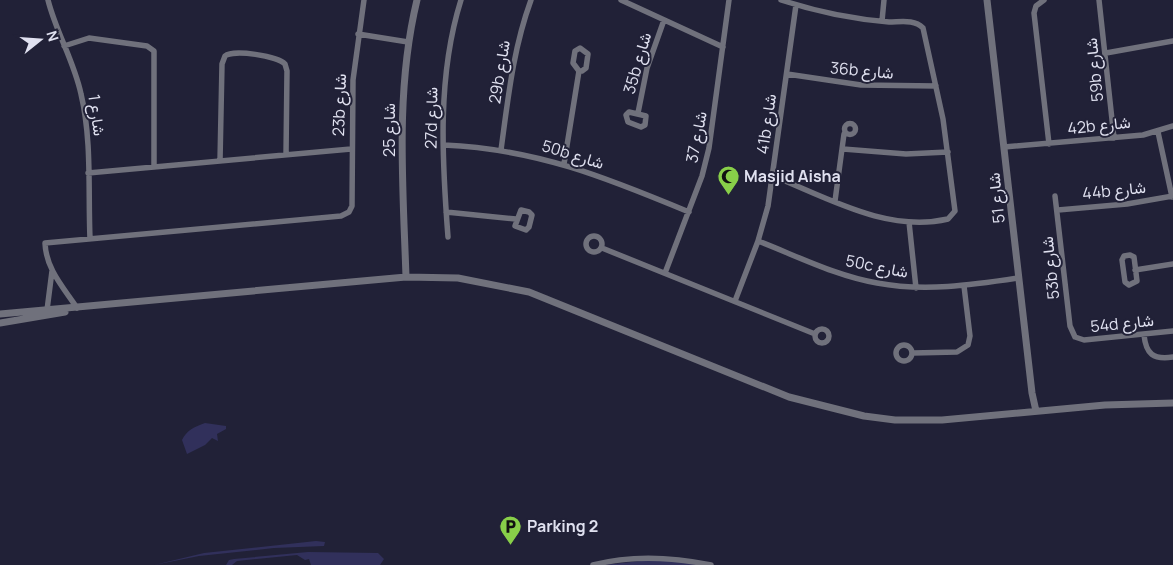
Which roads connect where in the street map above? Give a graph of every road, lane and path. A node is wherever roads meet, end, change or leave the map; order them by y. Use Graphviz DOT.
graph roads {
  1 [pos="48,0"];
  2 [pos="364,0"];
  3 [pos="417,0"];
  4 [pos="460,0"];
  5 [pos="531,0"];
  6 [pos="621,0"];
  7 [pos="729,0"];
  8 [pos="782,0"];
  9 [pos="884,0"];
  10 [pos="987,0"];
  11 [pos="1044,0"];
  12 [pos="1099,0"];
  13 [pos="796,5"];
  14 [pos="664,20"];
  15 [pos="882,21"];
  16 [pos="358,34"];
  17 [pos="1173,41"];
  18 [pos="408,42"];
  19 [pos="64,46"];
  20 [pos="723,47"];
  21 [pos="1106,53"];
  22 [pos="579,71"];
  23 [pos="787,74"];
  24 [pos="936,86"];
  25 [pos="638,113"];
  26 [pos="1173,126"];
  27 [pos="1158,132"];
  28 [pos="844,134"];
  29 [pos="1114,138"];
  30 [pos="1049,144"];
  31 [pos="444,145"];
  32 [pos="1004,148"];
  33 [pos="351,149"];
  34 [pos="843,149"];
  35 [pos="502,150"];
  36 [pos="948,152"];
  37 [pos="286,155"];
  38 [pos="220,161"];
  39 [pos="564,164"];
  40 [pos="154,167"];
  41 [pos="88,173"];
  42 [pos="773,176"];
  43 [pos="1055,196"];
  44 [pos="1173,196"];
  45 [pos="835,201"];
  46 [pos="1058,210"];
  47 [pos="446,212"];
  48 [pos="689,212"];
  49 [pos="516,219"];
  50 [pos="909,222"];
  51 [pos="448,237"];
  52 [pos="90,238"];
  53 [pos="758,240"];
  54 [pos="602,248"];
  55 [pos="1173,264"];
  56 [pos="1135,270"];
  57 [pos="52,271"];
  58 [pos="665,273"];
  59 [pos="408,277"];
  60 [pos="1019,280"];
  61 [pos="964,286"];
  62 [pos="916,288"];
  63 [pos="735,302"];
  64 [pos="77,308"];
  65 [pos="47,310"];
  66 [pos="0,314"];
  67 [pos="0,323"];
  68 [pos="1173,331"];
  69 [pos="815,334"];
  70 [pos="1144,335"];
  71 [pos="1075,337"];
  72 [pos="914,354"];
  73 [pos="1173,357"];
  74 [pos="1173,403"];
  75 [pos="1034,411"];
  76 [pos="593,565"];
  77 [pos="711,565"];
  1 -- 19 [label="street, شارع 1"];
  2 -- 16 [label="street, 23b شارع"];
  3 -- 18 [label="street, شارع 25"];
  4 -- 31 [label="street, 27d شارع"];
  5 -- 35 [label="street, 29b شارع"];
  6 -- 14 [label="street"];
  7 -- 20 [label="street, شارع 37"];
  8 -- 13 [label="street"];
  9 -- 15 [label="street"];
  10 -- 32 [label="street, شارع 51"];
  11 -- 30 [label="street"];
  12 -- 21 [label="street, 59b شارع"];
  13 -- 15 [label="street"];
  13 -- 23 [label="street, 41b شارع"];
  14 -- 20 [label="street"];
  14 -- 25 [label="street, 35b شارع"];
  15 -- 24 [label="street"];
  16 -- 18 [label="street"];
  16 -- 33 [label="street, 23b شارع"];
  17 -- 21 [label="street"];
  18 -- 59 [label="street, شارع 25"];
  19 -- 40 [label="street"];
  19 -- 41 [label="street, شارع 1"];
  20 -- 48 [label="street, شارع 37"];
  21 -- 29 [label="street, 59b شارع"];
  22 -- 39 [label="street"];
  23 -- 24 [label="street, 36b شارع"];
  23 -- 42 [label="street, 41b شارع"];
  24 -- 36 [label="street"];
  26 -- 27 [label="street, 42b شارع"];
  27 -- 29 [label="street, 42b شارع"];
  27 -- 44 [label="street"];
  28 -- 34 [label="street"];
  29 -- 30 [label="street, 42b شارع"];
  30 -- 32 [label="street, 42b شارع"];
  31 -- 35 [label="street, 50b شارع"];
  31 -- 47 [label="street, 27d شارع"];
  32 -- 60 [label="street, شارع 51"];
  33 -- 37 [label="street"];
  33 -- 52 [label="street, 23b شارع"];
  34 -- 36 [label="street"];
  34 -- 45 [label="street"];
  35 -- 39 [label="street, 50b شارع"];
  36 -- 50 [label="street"];
  37 -- 38 [label="street"];
  37 -- 38 [label="street"];
  38 -- 40 [label="street"];
  39 -- 48 [label="street, 50b شارع"];
  40 -- 41 [label="street"];
  41 -- 52 [label="street, شارع 1"];
  42 -- 45 [label="street"];
  42 -- 53 [label="street, 41b شارع"];
  43 -- 46 [label="street, 53b شارع"];
  44 -- 46 [label="street, 44b شارع"];
  45 -- 50 [label="street"];
  46 -- 71 [label="street, 53b شارع"];
  47 -- 49 [label="street"];
  47 -- 51 [label="street, 27d شارع"];
  48 -- 58 [label="street, شارع 37"];
  50 -- 62 [label="street"];
  52 -- 57 [label="street"];
  53 -- 62 [label="street, 50c شارع"];
  53 -- 63 [label="street, 41b شارع"];
  54 -- 58 [label="street"];
  55 -- 56 [label="street"];
  56 -- 56 [label="street"];
  57 -- 64 [label="street"];
  57 -- 65 [label="street"];
  58 -- 63 [label="street"];
  59 -- 64 [label="street"];
  59 -- 75 [label="street"];
  60 -- 61 [label="street, 50c شارع"];
  60 -- 75 [label="street, شارع 51"];
  61 -- 62 [label="street, 50c شارع"];
  61 -- 72 [label="street"];
  63 -- 69 [label="street"];
  64 -- 65 [label="street"];
  64 -- 67 [label="street"];
  65 -- 66 [label="street"];
  68 -- 70 [label="street, 54d شارع"];
  70 -- 71 [label="street, 54d شارع"];
  70 -- 73 [label="street"];
  74 -- 75 [label="street"];
  76 -- 77 [label="street"];
}
